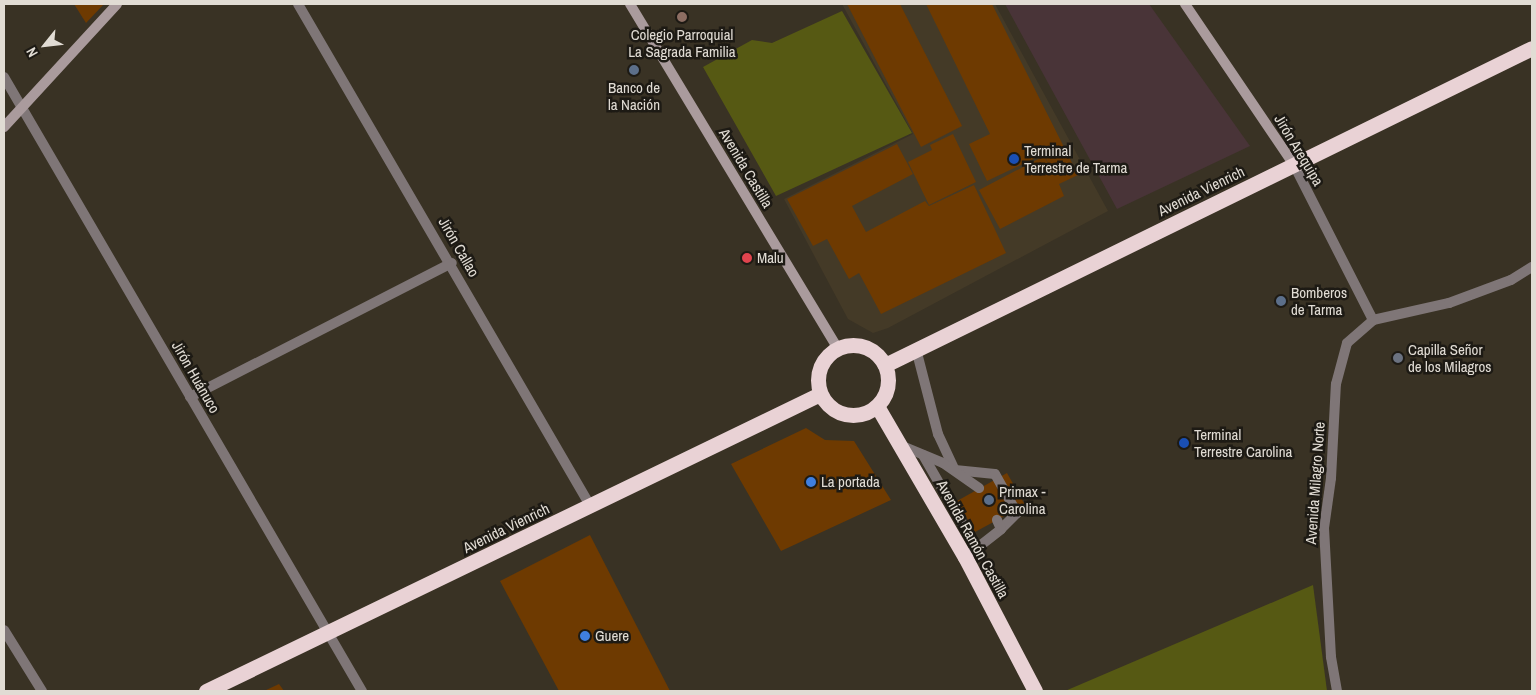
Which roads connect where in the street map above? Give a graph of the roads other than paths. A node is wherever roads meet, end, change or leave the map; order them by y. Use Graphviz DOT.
graph roads {
  1 [pos="117,4"];
  2 [pos="298,4"];
  3 [pos="630,4"];
  4 [pos="1185,4"];
  5 [pos="1532,48"];
  6 [pos="4,77"];
  7 [pos="23,110"];
  8 [pos="4,127"];
  9 [pos="1294,165"];
  10 [pos="452,263"];
  11 [pos="1532,267"];
  12 [pos="1373,320"];
  13 [pos="837,347"];
  14 [pos="916,349"];
  15 [pos="885,365"];
  16 [pos="820,394"];
  17 [pos="190,397"];
  18 [pos="877,406"];
  19 [pos="900,445"];
  20 [pos="923,455"];
  21 [pos="955,470"];
  22 [pos="979,488"];
  23 [pos="591,507"];
  24 [pos="971,553"];
  25 [pos="4,630"];
  26 [pos="328,634"];
  27 [pos="42,691"];
  28 [pos="206,691"];
  29 [pos="362,691"];
  30 [pos="1035,691"];
  31 [pos="1337,691"];
  1 -- 7 [label="main road"];
  2 -- 10 [label="street, Jirón Callao"];
  3 -- 13 [label="main road, Avenida Castilla"];
  4 -- 9 [label="main road, Jirón Arequipa"];
  5 -- 9 [label="highway, Avenida Vienrich"];
  6 -- 7 [label="street, Jirón Huánuco"];
  7 -- 8 [label="main road"];
  7 -- 17 [label="street, Jirón Huánuco"];
  9 -- 12 [label="street, Jirón Arequipa"];
  9 -- 14 [label="highway, Avenida Vienrich"];
  10 -- 17 [label="street"];
  10 -- 23 [label="street, Jirón Callao"];
  11 -- 12 [label="street"];
  12 -- 31 [label="street, Avenida Milagro Norte"];
  13 -- 15 [label="highway"];
  13 -- 16 [label="highway"];
  14 -- 15 [label="highway, Avenida Vienrich"];
  14 -- 21 [label="street"];
  15 -- 18 [label="highway"];
  16 -- 18 [label="highway"];
  16 -- 23 [label="highway, Avenida Vienrich"];
  17 -- 26 [label="street, Jirón Huánuco"];
  18 -- 19 [label="highway, Avenida Ramón Castilla"];
  19 -- 20 [label="street"];
  19 -- 24 [label="highway, Avenida Ramón Castilla"];
  20 -- 21 [label="street"];
  20 -- 24 [label="street"];
  21 -- 22 [label="street"];
  21 -- 24 [label="street"];
  23 -- 26 [label="highway, Avenida Vienrich"];
  24 -- 30 [label="highway, Avenida Ramón Castilla"];
  25 -- 27 [label="street"];
  26 -- 28 [label="highway, Avenida Vienrich"];
  26 -- 29 [label="street, Jirón Huánuco"];
}
